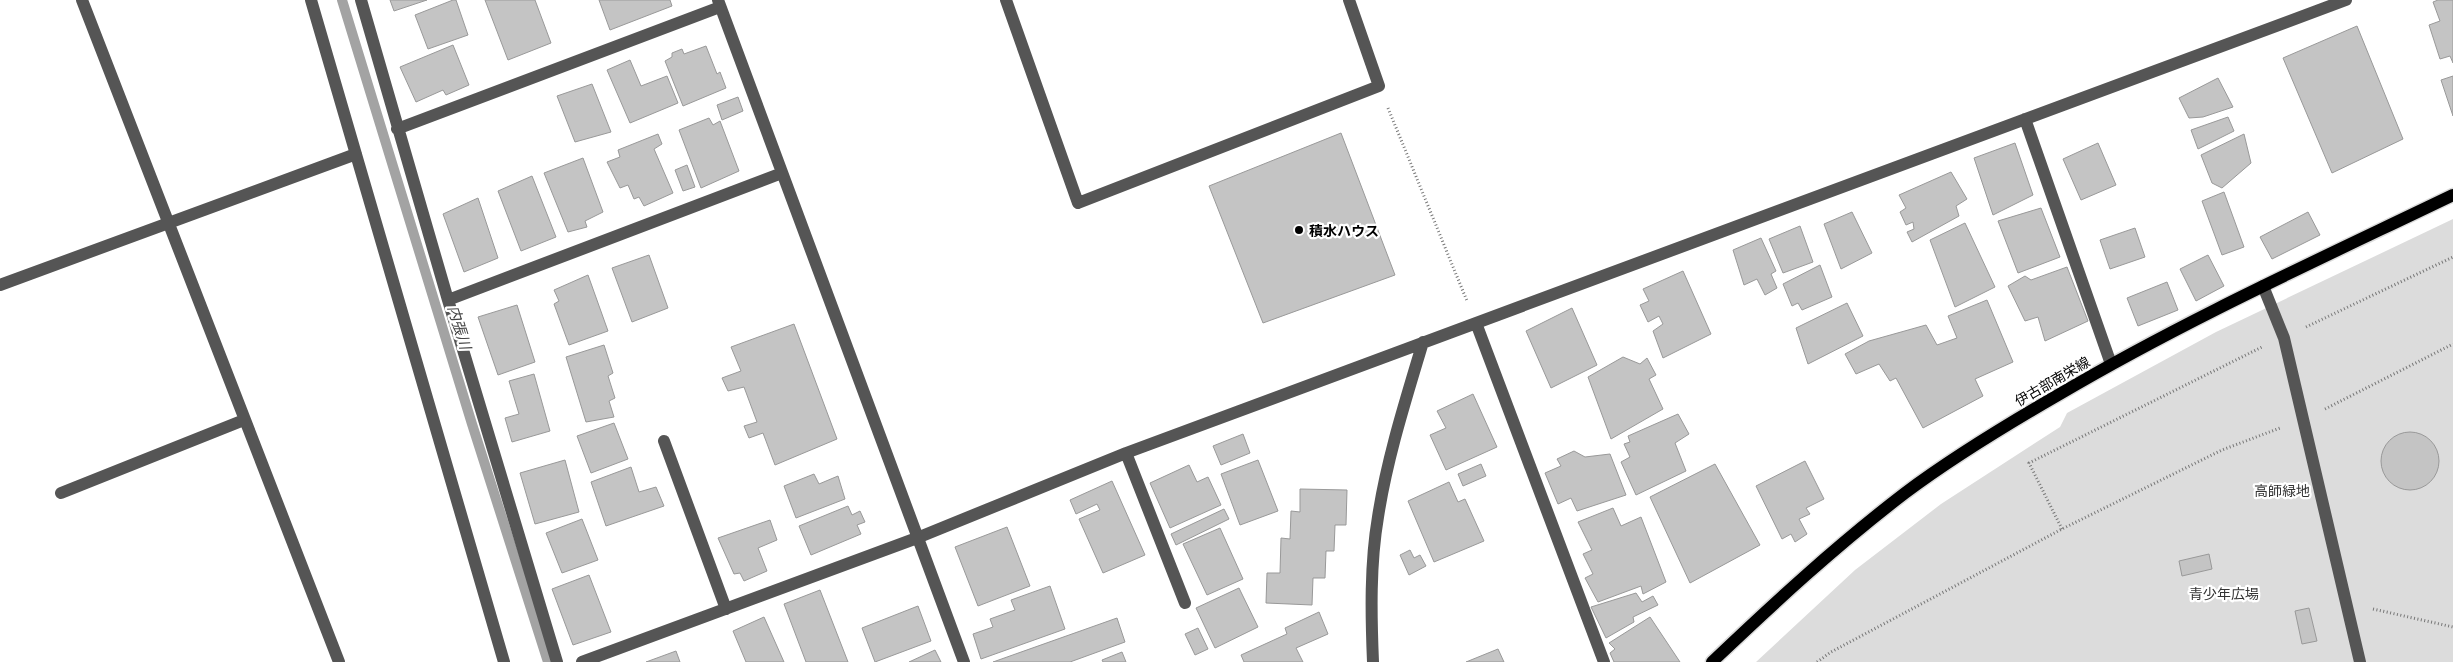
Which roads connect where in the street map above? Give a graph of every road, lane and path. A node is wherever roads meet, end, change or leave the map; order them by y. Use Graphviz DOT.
graph roads {
  1 [pos="82,0"];
  2 [pos="311,0"];
  3 [pos="361,0"];
  4 [pos="1006,0"];
  5 [pos="1349,0"];
  6 [pos="2346,0"];
  7 [pos="719,4"];
  8 [pos="1379,86"];
  9 [pos="2025,119"];
  10 [pos="397,130"];
  11 [pos="356,154"];
  12 [pos="782,172"];
  13 [pos="2453,195"];
  14 [pos="167,222"];
  15 [pos="2453,257"];
  16 [pos="0,284"];
  17 [pos="2263,286"];
  18 [pos="448,300"];
  19 [pos="1476,323"];
  20 [pos="2284,338"];
  21 [pos="1423,342"];
  22 [pos="2453,344"];
  23 [pos="2111,364"];
  24 [pos="244,420"];
  25 [pos="2303,420"];
  26 [pos="664,441"];
  27 [pos="1126,453"];
  28 [pos="61,492"];
  29 [pos="2062,530"];
  30 [pos="917,538"];
  31 [pos="1185,603"];
  32 [pos="2347,603"];
  33 [pos="726,609"];
  34 [pos="2453,627"];
  35 [pos="339,662"];
  36 [pos="504,662"];
  37 [pos="557,662"];
  38 [pos="582,662"];
  39 [pos="964,662"];
  40 [pos="1373,662"];
  41 [pos="1604,662"];
  42 [pos="1712,662"];
  43 [pos="1817,662"];
  44 [pos="2360,662"];
  1 -- 14 [label="street"];
  2 -- 11 [label="street"];
  3 -- 10 [label="street"];
  4 -- 8 [label="street"];
  5 -- 8 [label="street"];
  6 -- 9 [label="street"];
  7 -- 10 [label="street"];
  7 -- 12 [label="street"];
  8 -- 19 [label="path"];
  9 -- 19 [label="street"];
  9 -- 23 [label="street"];
  10 -- 18 [label="street"];
  11 -- 14 [label="street"];
  11 -- 36 [label="street"];
  12 -- 18 [label="street"];
  12 -- 30 [label="street"];
  13 -- 17 [label="main road, 伊古部南栄線"];
  14 -- 16 [label="street"];
  14 -- 24 [label="street"];
  15 -- 20 [label="path"];
  17 -- 20 [label="street"];
  17 -- 23 [label="main road, 伊古部南栄線"];
  18 -- 37 [label="street"];
  19 -- 21 [label="street"];
  19 -- 41 [label="street"];
  20 -- 25 [label="street"];
  20 -- 29 [label="path"];
  21 -- 27 [label="street"];
  21 -- 40 [label="street"];
  22 -- 25 [label="path"];
  23 -- 42 [label="main road, 伊古部南栄線"];
  24 -- 28 [label="street"];
  24 -- 35 [label="street"];
  25 -- 29 [label="path"];
  25 -- 32 [label="street"];
  26 -- 33 [label="street"];
  27 -- 30 [label="street"];
  27 -- 31 [label="street"];
  29 -- 43 [label="path"];
  30 -- 33 [label="street"];
  30 -- 39 [label="street"];
  32 -- 34 [label="path"];
  32 -- 44 [label="street"];
  33 -- 38 [label="street"];
}
